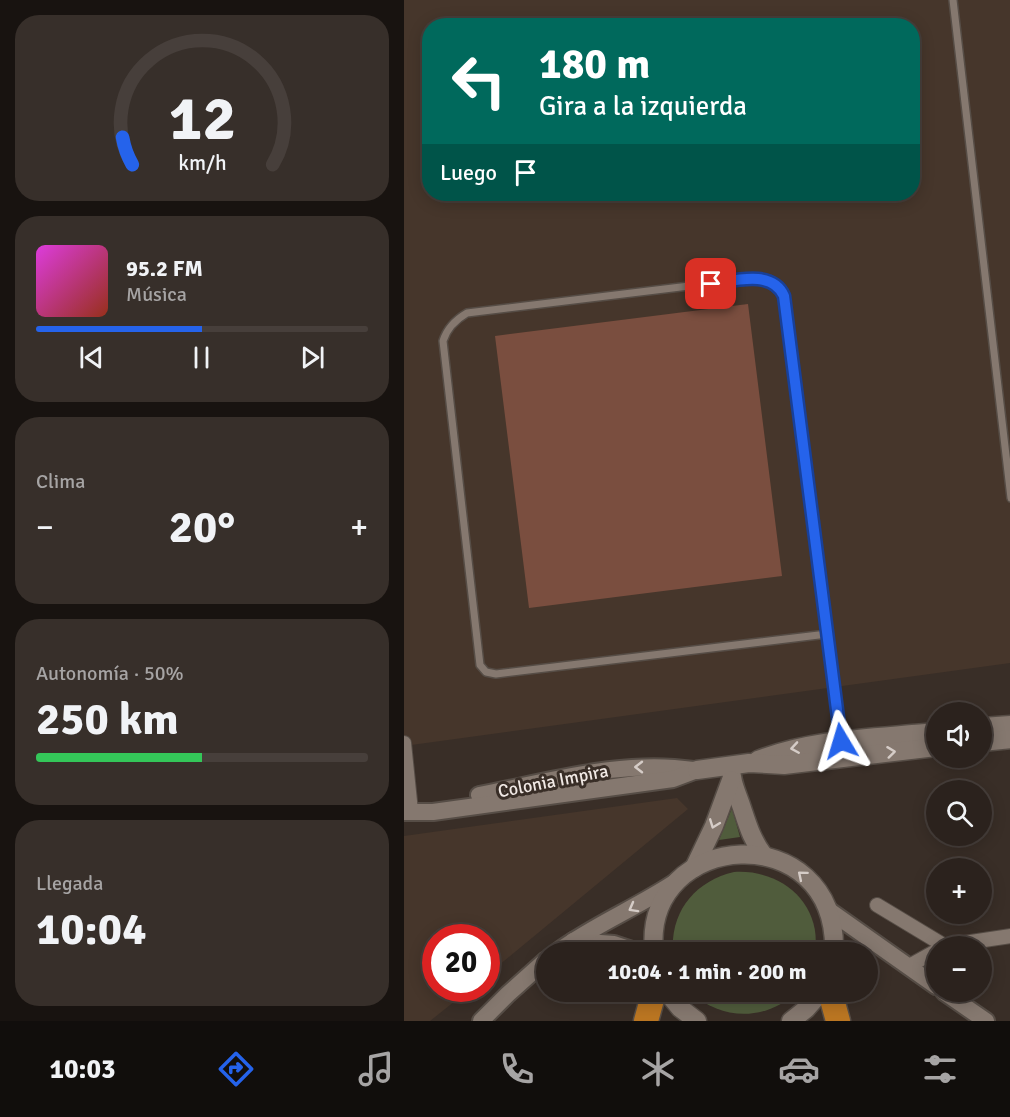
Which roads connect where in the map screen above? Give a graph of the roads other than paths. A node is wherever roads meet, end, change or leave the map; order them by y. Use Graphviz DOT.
graph roads {
  1 [pos="953,0"];
  2 [pos="1010,498"];
  3 [pos="827,634"];
  4 [pos="1010,725"];
  5 [pos="992,727"];
  6 [pos="926,733"];
  7 [pos="1010,739"];
  8 [pos="841,741"];
  9 [pos="992,741"];
  10 [pos="404,743"];
  11 [pos="926,748"];
  12 [pos="697,770"];
  13 [pos="737,770"];
  14 [pos="408,812"];
  15 [pos="764,856"];
  16 [pos="689,873"];
  17 [pos="877,905"];
  18 [pos="827,909"];
  19 [pos="928,936"];
  20 [pos="1010,936"];
  21 [pos="992,939"];
  22 [pos="572,941"];
  23 [pos="586,942"];
  24 [pos="654,942"];
  25 [pos="833,942"];
  26 [pos="926,957"];
  27 [pos="909,966"];
  28 [pos="536,969"];
  29 [pos="926,979"];
  30 [pos="651,1002"];
  31 [pos="675,1002"];
  32 [pos="812,1002"];
  33 [pos="833,1002"];
  34 [pos="958,1002"];
  35 [pos="481,1021"];
  36 [pos="646,1021"];
  37 [pos="697,1021"];
  38 [pos="791,1021"];
  39 [pos="838,1021"];
  40 [pos="986,1021"];
  1 -- 2 [label="lane"];
  3 -- 3 [label="lane"];
  3 -- 8 [label="lane"];
  4 -- 5 [label="main road"];
  6 -- 8 [label="main road, Colonia Impira"];
  7 -- 9 [label="main road"];
  8 -- 13 [label="main road, Colonia Impira, one-way"];
  10 -- 14 [label="street"];
  13 -- 11 [label="main road, Colonia Impira, one-way"];
  12 -- 13 [label="main road, Colonia Impira"];
  12 -- 14 [label="street, Colonia Impira"];
  13 -- 15 [label="main road"];
  13 -- 16 [label="main road, one-way"];
  15 -- 16 [label="main road"];
  18 -- 15 [label="main road, one-way"];
  16 -- 22 [label="street, one-way"];
  16 -- 24 [label="main road"];
  17 -- 19 [label="street"];
  18 -- 25 [label="main road"];
  18 -- 27 [label="street"];
  20 -- 21 [label="street"];
  22 -- 23 [label="street"];
  26 -- 27 [label="street"];
  27 -- 29 [label="street"];
  28 -- 35 [label="street"];
  30 -- 36 [label="highway"];
  31 -- 37 [label="main road"];
  32 -- 38 [label="main road"];
  33 -- 39 [label="highway"];
  34 -- 40 [label="street"];
}
